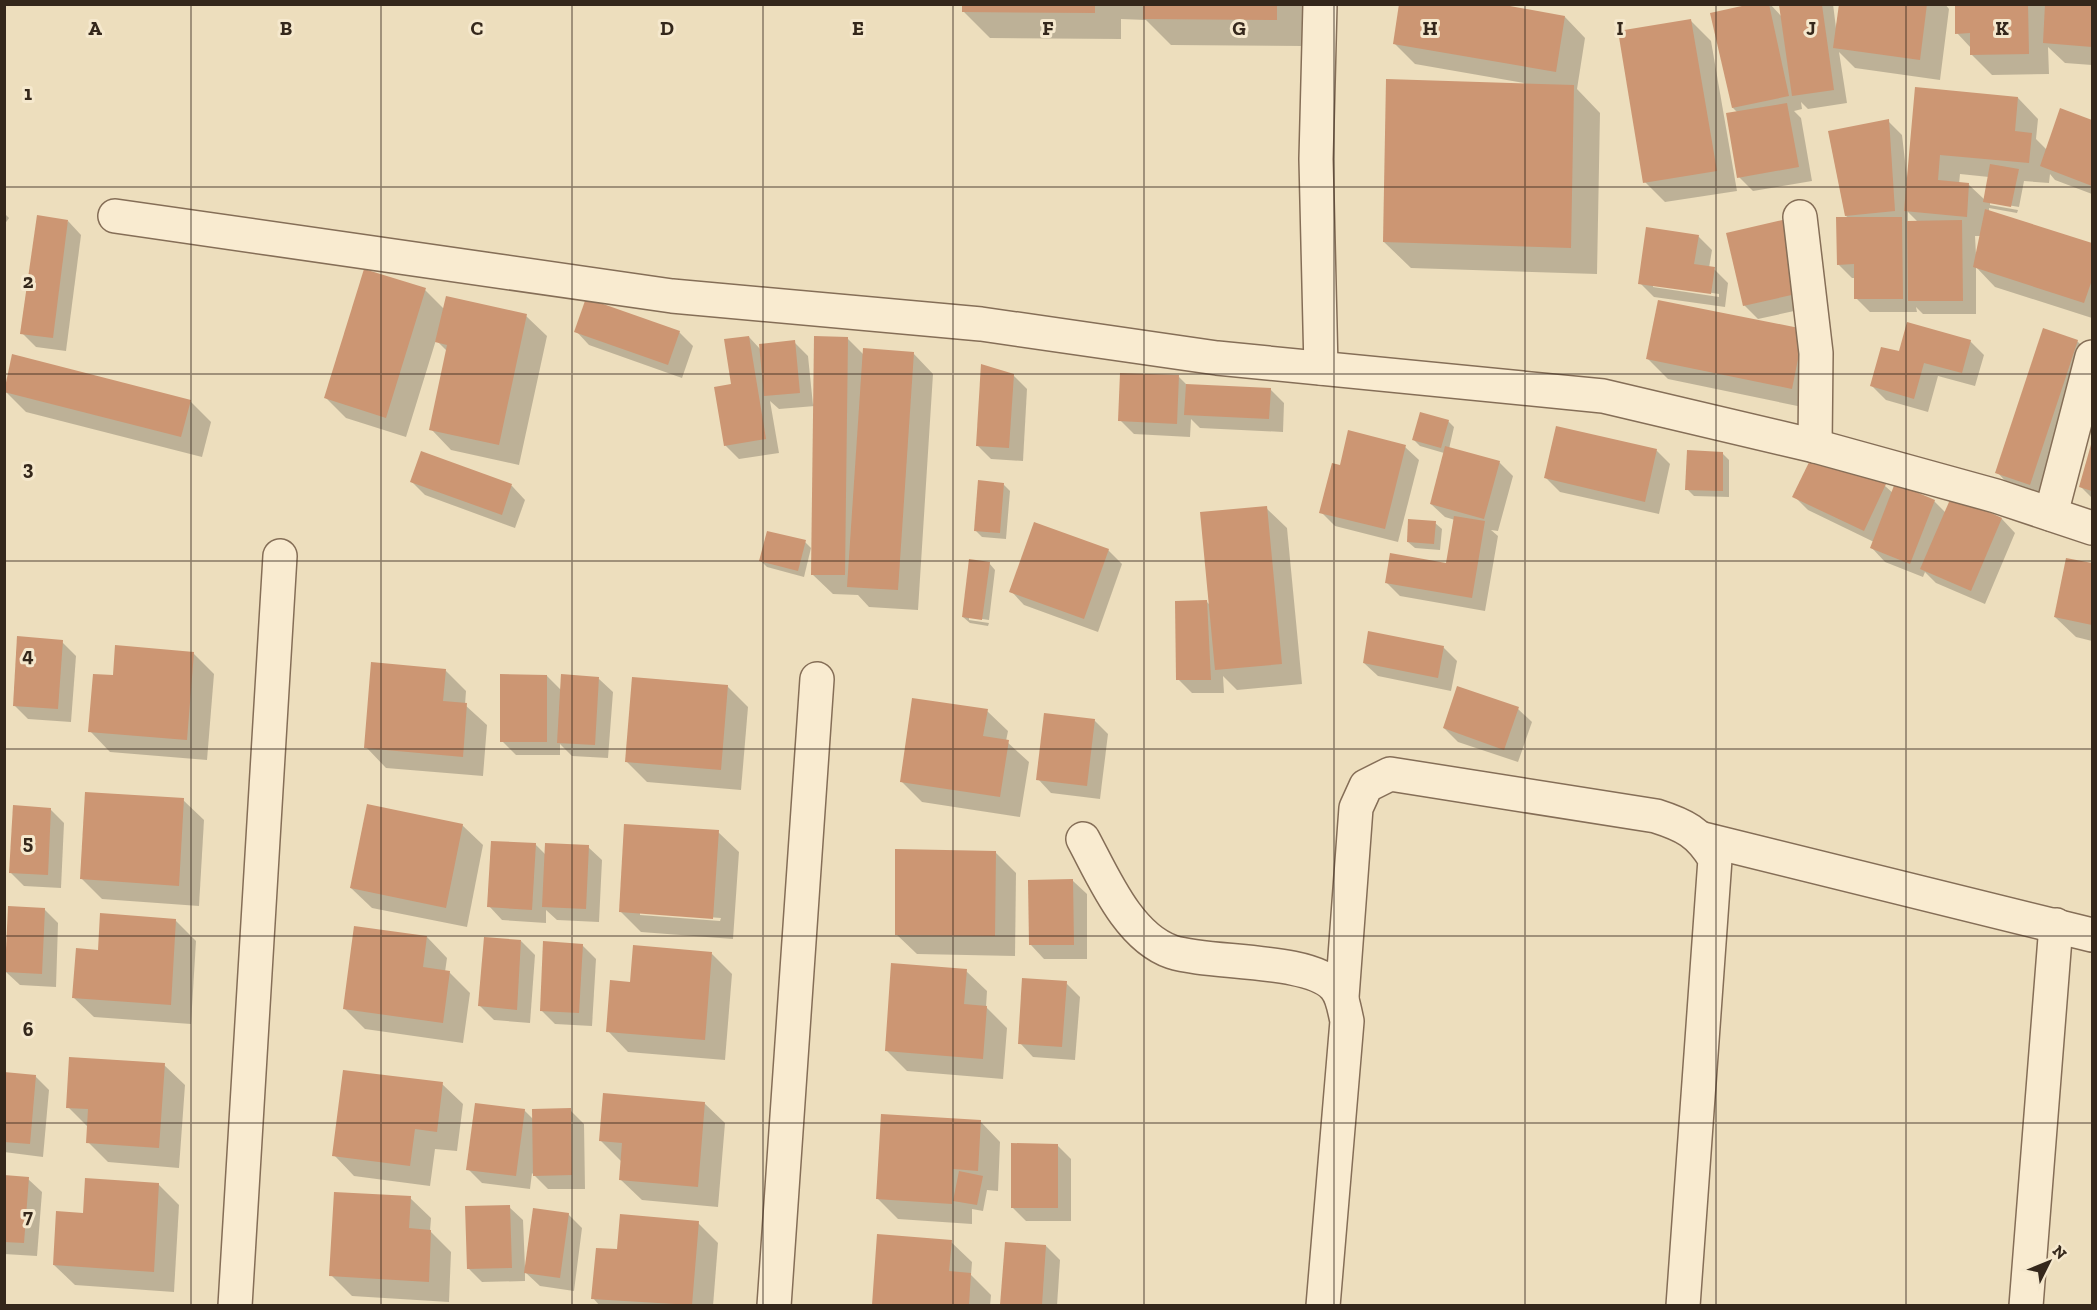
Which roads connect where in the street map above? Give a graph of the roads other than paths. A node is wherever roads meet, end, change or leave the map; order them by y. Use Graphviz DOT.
graph roads {
  1 [pos="1320,4"];
  2 [pos="115,216"];
  3 [pos="1800,217"];
  4 [pos="2092,357"];
  5 [pos="1321,368"];
  6 [pos="1815,446"];
  7 [pos="2051,514"];
  8 [pos="2092,528"];
  9 [pos="280,556"];
  10 [pos="818,679"];
  11 [pos="1083,839"];
  12 [pos="1703,839"];
  13 [pos="2055,925"];
  14 [pos="2092,935"];
  15 [pos="1341,997"];
  16 [pos="236,1305"];
  17 [pos="774,1305"];
  18 [pos="1323,1305"];
  19 [pos="1683,1305"];
  20 [pos="2026,1305"];
  1 -- 5 [label="street"];
  2 -- 5 [label="street"];
  3 -- 6 [label="street"];
  4 -- 7 [label="street"];
  5 -- 6 [label="street"];
  6 -- 7 [label="street"];
  7 -- 8 [label="street"];
  9 -- 16 [label="street"];
  10 -- 17 [label="street"];
  11 -- 15 [label="street"];
  12 -- 13 [label="street"];
  12 -- 15 [label="street"];
  12 -- 19 [label="street"];
  13 -- 14 [label="street"];
  13 -- 20 [label="street"];
  15 -- 18 [label="street"];
}
